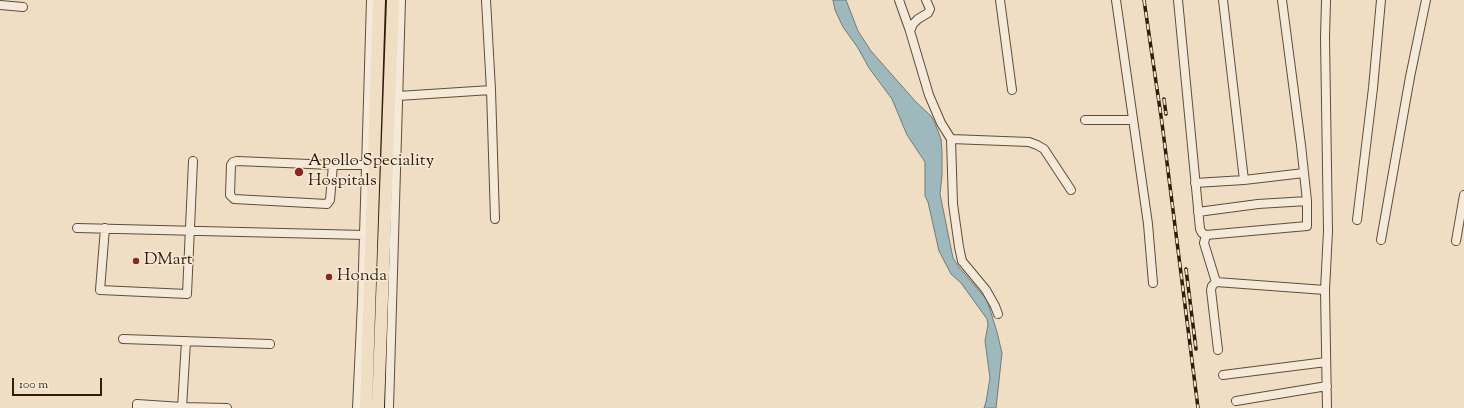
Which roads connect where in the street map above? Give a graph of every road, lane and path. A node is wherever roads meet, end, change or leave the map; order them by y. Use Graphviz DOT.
graph roads {
  1 [pos="371,0"];
  2 [pos="379,0"];
  3 [pos="393,0"];
  4 [pos="400,0"];
  5 [pos="486,0"];
  6 [pos="899,0"];
  7 [pos="926,0"];
  8 [pos="1000,0"];
  9 [pos="1116,0"];
  10 [pos="1178,0"];
  11 [pos="1223,0"];
  12 [pos="1282,0"];
  13 [pos="1326,0"];
  14 [pos="1381,0"];
  15 [pos="1426,0"];
  16 [pos="0,5"];
  17 [pos="23,7"];
  18 [pos="910,32"];
  19 [pos="491,90"];
  20 [pos="1012,90"];
  21 [pos="398,96"];
  22 [pos="1085,120"];
  23 [pos="1134,120"];
  24 [pos="951,139"];
  25 [pos="193,161"];
  26 [pos="333,165"];
  27 [pos="367,165"];
  28 [pos="1304,173"];
  29 [pos="1244,180"];
  30 [pos="1195,184"];
  31 [pos="1071,190"];
  32 [pos="1464,195"];
  33 [pos="1307,201"];
  34 [pos="1198,212"];
  35 [pos="495,219"];
  36 [pos="1357,220"];
  37 [pos="77,228"];
  38 [pos="105,228"];
  39 [pos="190,230"];
  40 [pos="364,235"];
  41 [pos="1206,235"];
  42 [pos="1381,240"];
  43 [pos="1456,241"];
  44 [pos="1216,282"];
  45 [pos="1153,283"];
  46 [pos="1325,290"];
  47 [pos="998,314"];
  48 [pos="123,339"];
  49 [pos="186,341"];
  50 [pos="270,344"];
  51 [pos="1218,350"];
  52 [pos="1326,362"];
  53 [pos="1223,376"];
  54 [pos="1327,386"];
  55 [pos="1236,401"];
  56 [pos="137,408"];
  57 [pos="182,408"];
  58 [pos="227,408"];
  59 [pos="357,408"];
  60 [pos="366,408"];
  61 [pos="378,408"];
  62 [pos="389,408"];
  63 [pos="1327,408"];
  1 -- 27 [label="street"];
  2 -- 60 [label="highway"];
  3 -- 61 [label="highway"];
  4 -- 21 [label="street"];
  5 -- 19 [label="street"];
  6 -- 18 [label="street"];
  7 -- 18 [label="street"];
  8 -- 20 [label="street"];
  9 -- 23 [label="street"];
  10 -- 30 [label="street"];
  11 -- 29 [label="street"];
  12 -- 28 [label="street"];
  13 -- 46 [label="street"];
  14 -- 36 [label="street"];
  15 -- 42 [label="street"];
  16 -- 17 [label="street"];
  18 -- 24 [label="street"];
  19 -- 21 [label="street"];
  19 -- 35 [label="street"];
  21 -- 62 [label="street"];
  22 -- 23 [label="street"];
  23 -- 45 [label="street"];
  24 -- 31 [label="street"];
  24 -- 47 [label="street"];
  25 -- 39 [label="street"];
  26 -- 26 [label="street"];
  26 -- 27 [label="street"];
  27 -- 40 [label="street"];
  28 -- 29 [label="street"];
  28 -- 33 [label="street"];
  29 -- 30 [label="street"];
  30 -- 34 [label="street"];
  32 -- 43 [label="street"];
  33 -- 34 [label="street"];
  33 -- 41 [label="street"];
  34 -- 41 [label="street"];
  37 -- 38 [label="street"];
  38 -- 39 [label="street"];
  38 -- 39 [label="street"];
  39 -- 40 [label="street"];
  40 -- 59 [label="street"];
  41 -- 44 [label="street"];
  44 -- 46 [label="street"];
  44 -- 51 [label="street"];
  46 -- 52 [label="street"];
  48 -- 49 [label="street"];
  49 -- 50 [label="street"];
  49 -- 57 [label="street"];
  52 -- 53 [label="street"];
  52 -- 54 [label="street"];
  54 -- 55 [label="street"];
  54 -- 63 [label="street"];
  56 -- 57 [label="street"];
  57 -- 58 [label="street"];
}
